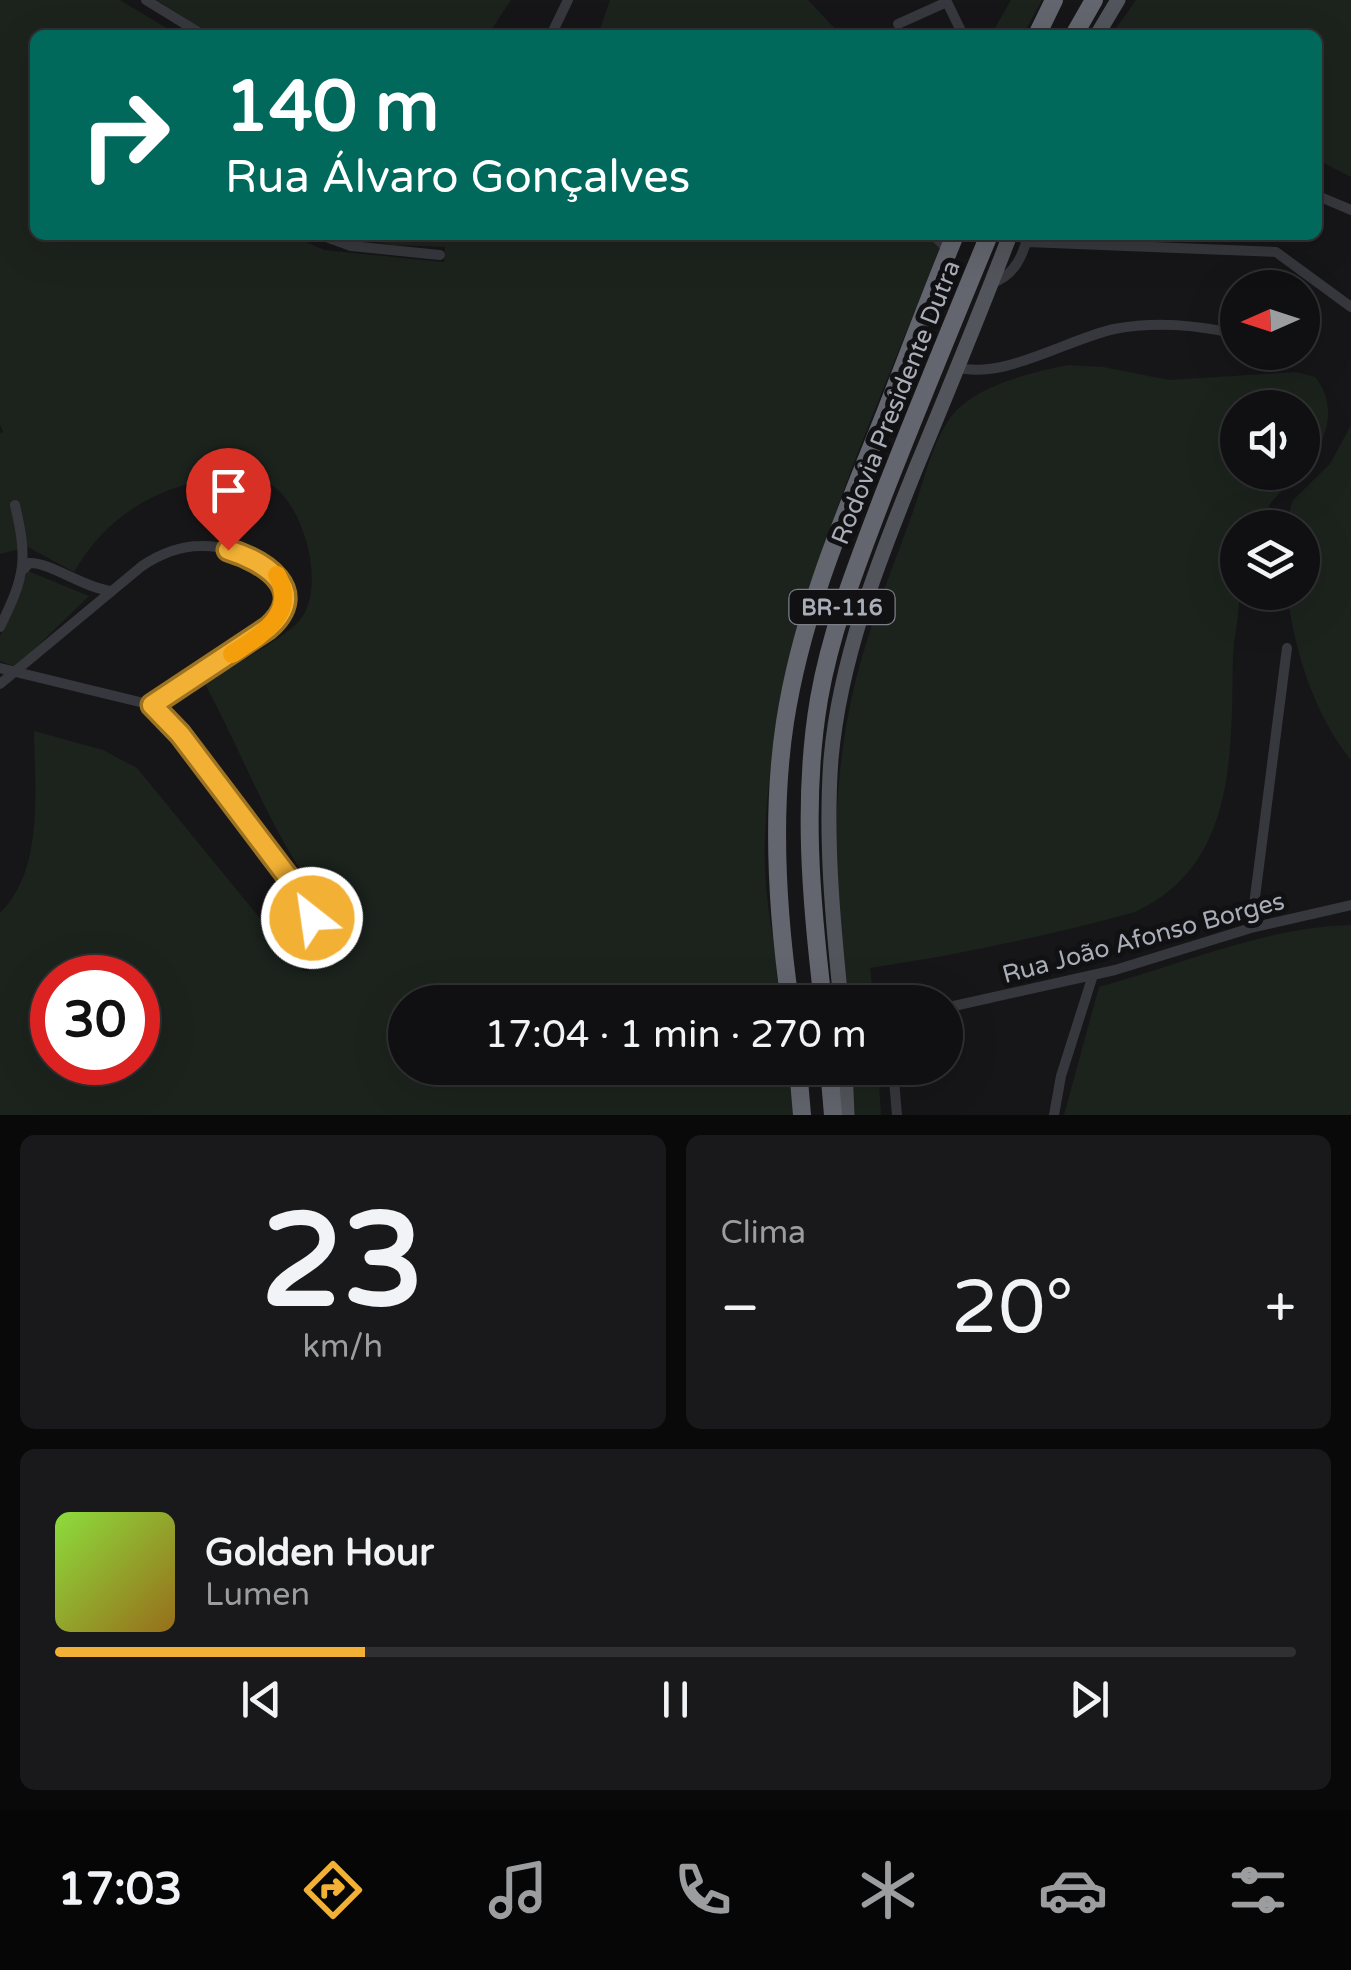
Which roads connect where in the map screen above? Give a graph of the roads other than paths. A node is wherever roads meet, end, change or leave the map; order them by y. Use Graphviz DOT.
graph roads {
  1 [pos="146,0"];
  2 [pos="568,0"];
  3 [pos="1051,0"];
  4 [pos="1094,0"];
  5 [pos="1118,0"];
  6 [pos="946,1"];
  7 [pos="898,24"];
  8 [pos="195,30"];
  9 [pos="553,30"];
  10 [pos="960,30"];
  11 [pos="1036,30"];
  12 [pos="1077,30"];
  13 [pos="1100,30"];
  14 [pos="1322,198"];
  15 [pos="1351,210"];
  16 [pos="335,240"];
  17 [pos="987,240"];
  18 [pos="1008,240"];
  19 [pos="1027,240"];
  20 [pos="1047,240"];
  21 [pos="952,242"];
  22 [pos="440,256"];
  23 [pos="992,283"];
  24 [pos="1351,308"];
  25 [pos="1220,331"];
  26 [pos="956,367"];
  27 [pos="15,505"];
  28 [pos="24,570"];
  29 [pos="111,591"];
  30 [pos="0,626"];
  31 [pos="1287,648"];
  32 [pos="0,668"];
  33 [pos="14,672"];
  34 [pos="0,684"];
  35 [pos="152,705"];
  36 [pos="1351,905"];
  37 [pos="316,914"];
  38 [pos="1251,928"];
  39 [pos="1093,974"];
  40 [pos="788,985"];
  41 [pos="820,985"];
  42 [pos="840,985"];
  43 [pos="963,1004"];
  44 [pos="799,1085"];
  45 [pos="830,1085"];
  46 [pos="846,1085"];
  47 [pos="894,1085"];
  48 [pos="802,1115"];
  49 [pos="833,1115"];
  50 [pos="847,1115"];
  51 [pos="897,1115"];
  52 [pos="1054,1115"];
  1 -- 8 [label="street"];
  2 -- 9 [label="street"];
  3 -- 11 [label="highway"];
  4 -- 12 [label="highway"];
  5 -- 13 [label="main road"];
  6 -- 7 [label="street"];
  6 -- 10 [label="street"];
  14 -- 15 [label="street"];
  16 -- 22 [label="street"];
  17 -- 41 [label="highway, Rodovia Presidente Dutra / BR-116"];
  18 -- 23 [label="main road"];
  19 -- 23 [label="street"];
  20 -- 24 [label="street"];
  21 -- 40 [label="highway, Rodovia Presidente Dutra / BR-116"];
  23 -- 26 [label="main road"];
  25 -- 26 [label="street"];
  26 -- 42 [label="main road"];
  27 -- 28 [label="street"];
  28 -- 29 [label="street"];
  28 -- 30 [label="street"];
  29 -- 33 [label="street"];
  29 -- 35 [label="street"];
  31 -- 38 [label="street"];
  32 -- 33 [label="street"];
  33 -- 34 [label="street"];
  33 -- 35 [label="street"];
  35 -- 37 [label="street"];
  36 -- 38 [label="street, Rua João Afonso Borges"];
  38 -- 39 [label="street, Rua João Afonso Borges"];
  39 -- 43 [label="street, Rua João Afonso Borges"];
  39 -- 52 [label="street"];
  44 -- 48 [label="highway"];
  45 -- 49 [label="highway"];
  46 -- 50 [label="main road"];
  47 -- 51 [label="street"];
}
